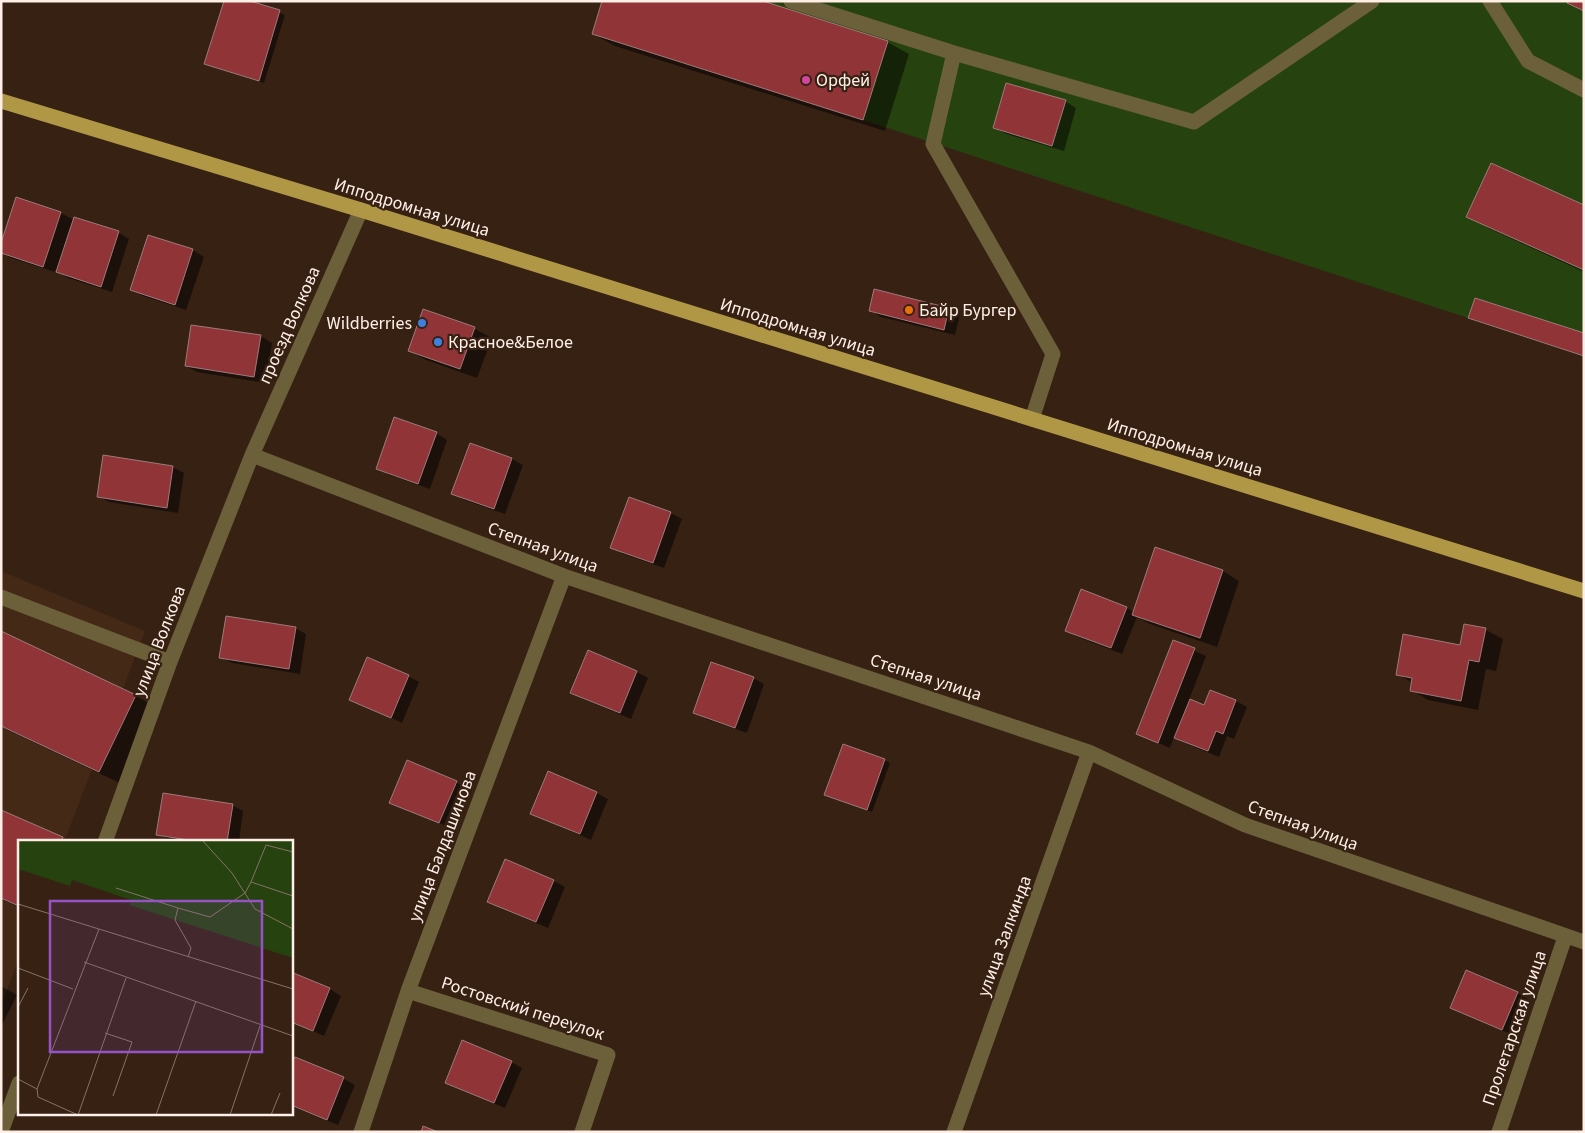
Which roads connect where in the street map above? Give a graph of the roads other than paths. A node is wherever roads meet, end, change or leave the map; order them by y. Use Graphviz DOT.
graph roads {
  1 [pos="791,1"];
  2 [pos="1372,1"];
  3 [pos="1490,1"];
  4 [pos="954,53"];
  5 [pos="1584,90"];
  6 [pos="1,101"];
  7 [pos="360,210"];
  8 [pos="1032,419"];
  9 [pos="252,456"];
  10 [pos="564,576"];
  11 [pos="1584,591"];
  12 [pos="1,596"];
  13 [pos="170,662"];
  14 [pos="1089,752"];
  15 [pos="106,840"];
  16 [pos="1565,937"];
  17 [pos="1584,942"];
  18 [pos="408,991"];
  19 [pos="18,1086"];
  20 [pos="1,1132"];
  21 [pos="360,1132"];
  22 [pos="582,1132"];
  23 [pos="954,1132"];
  24 [pos="1499,1132"];
  1 -- 4 [label="street"];
  2 -- 4 [label="street"];
  3 -- 5 [label="street"];
  4 -- 8 [label="street"];
  6 -- 7 [label="main road, Ипподромная улица"];
  7 -- 8 [label="main road, Ипподромная улица"];
  7 -- 9 [label="street, проезд Волкова"];
  8 -- 11 [label="main road, Ипподромная улица"];
  9 -- 10 [label="street, Степная улица"];
  9 -- 13 [label="street, улица Волкова"];
  10 -- 14 [label="street, Степная улица"];
  10 -- 18 [label="street, улица Балдашинова"];
  12 -- 13 [label="street"];
  13 -- 15 [label="street, улица Волкова"];
  14 -- 16 [label="street, Степная улица"];
  14 -- 23 [label="street, улица Залкинда"];
  16 -- 17 [label="street, Степная улица"];
  16 -- 24 [label="street, Пролетарская улица"];
  18 -- 21 [label="street, улица Балдашинова"];
  18 -- 22 [label="street, Ростовский переулок"];
  19 -- 20 [label="street"];
}
